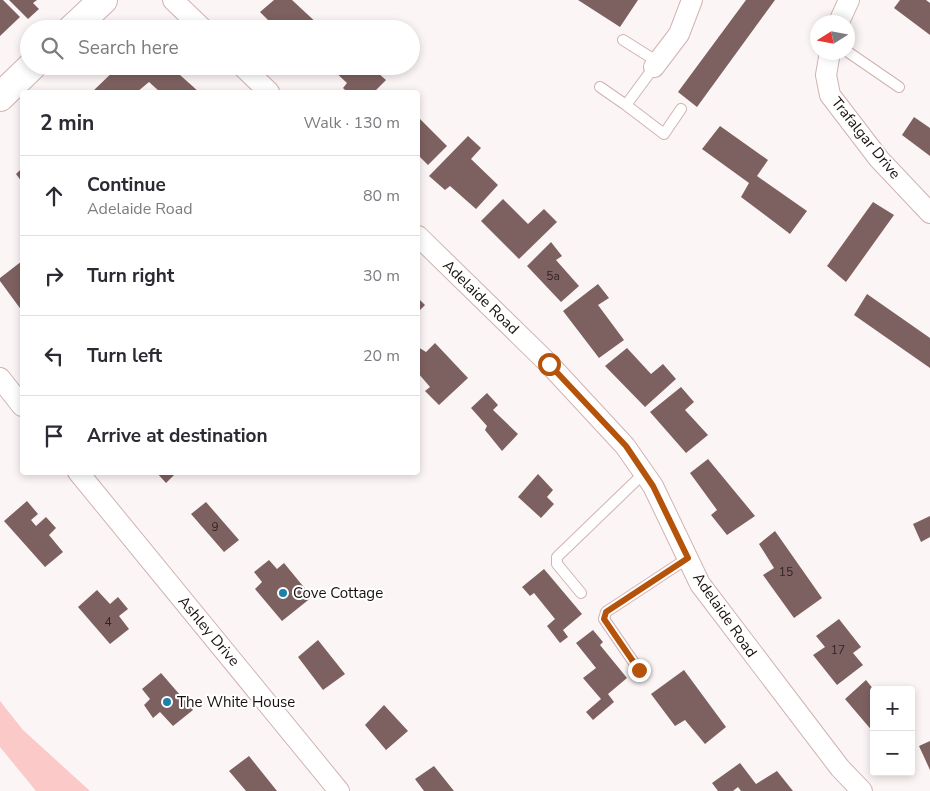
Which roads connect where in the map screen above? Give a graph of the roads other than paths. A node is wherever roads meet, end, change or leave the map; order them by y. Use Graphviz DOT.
graph roads {
  1 [pos="173,0"];
  2 [pos="692,0"];
  3 [pos="848,1"];
  4 [pos="842,15"];
  5 [pos="194,20"];
  6 [pos="623,40"];
  7 [pos="855,57"];
  8 [pos="829,60"];
  9 [pos="656,65"];
  10 [pos="22,75"];
  11 [pos="251,75"];
  12 [pos="600,87"];
  13 [pos="899,87"];
  14 [pos="267,90"];
  15 [pos="0,96"];
  16 [pos="626,105"];
  17 [pos="681,109"];
  18 [pos="930,213"];
  19 [pos="420,238"];
  20 [pos="0,378"];
  21 [pos="20,403"];
  22 [pos="644,473"];
  23 [pos="80,475"];
  24 [pos="688,558"];
  25 [pos="582,593"];
  26 [pos="639,670"];
  27 [pos="339,791"];
  28 [pos="862,791"];
  1 -- 5 [label="street"];
  2 -- 9 [label="street"];
  3 -- 4 [label="street"];
  6 -- 9 [label="lane"];
  7 -- 13 [label="lane"];
  8 -- 18 [label="street, Trafalgar Drive"];
  9 -- 16 [label="lane"];
  10 -- 15 [label="main road"];
  11 -- 14 [label="street"];
  12 -- 16 [label="lane"];
  16 -- 17 [label="lane"];
  19 -- 22 [label="street, Adelaide Road"];
  20 -- 21 [label="street"];
  22 -- 24 [label="street, Adelaide Road"];
  22 -- 25 [label="lane"];
  23 -- 27 [label="street, Ashley Drive"];
  24 -- 26 [label="lane"];
  24 -- 28 [label="street, Adelaide Road"];
}
